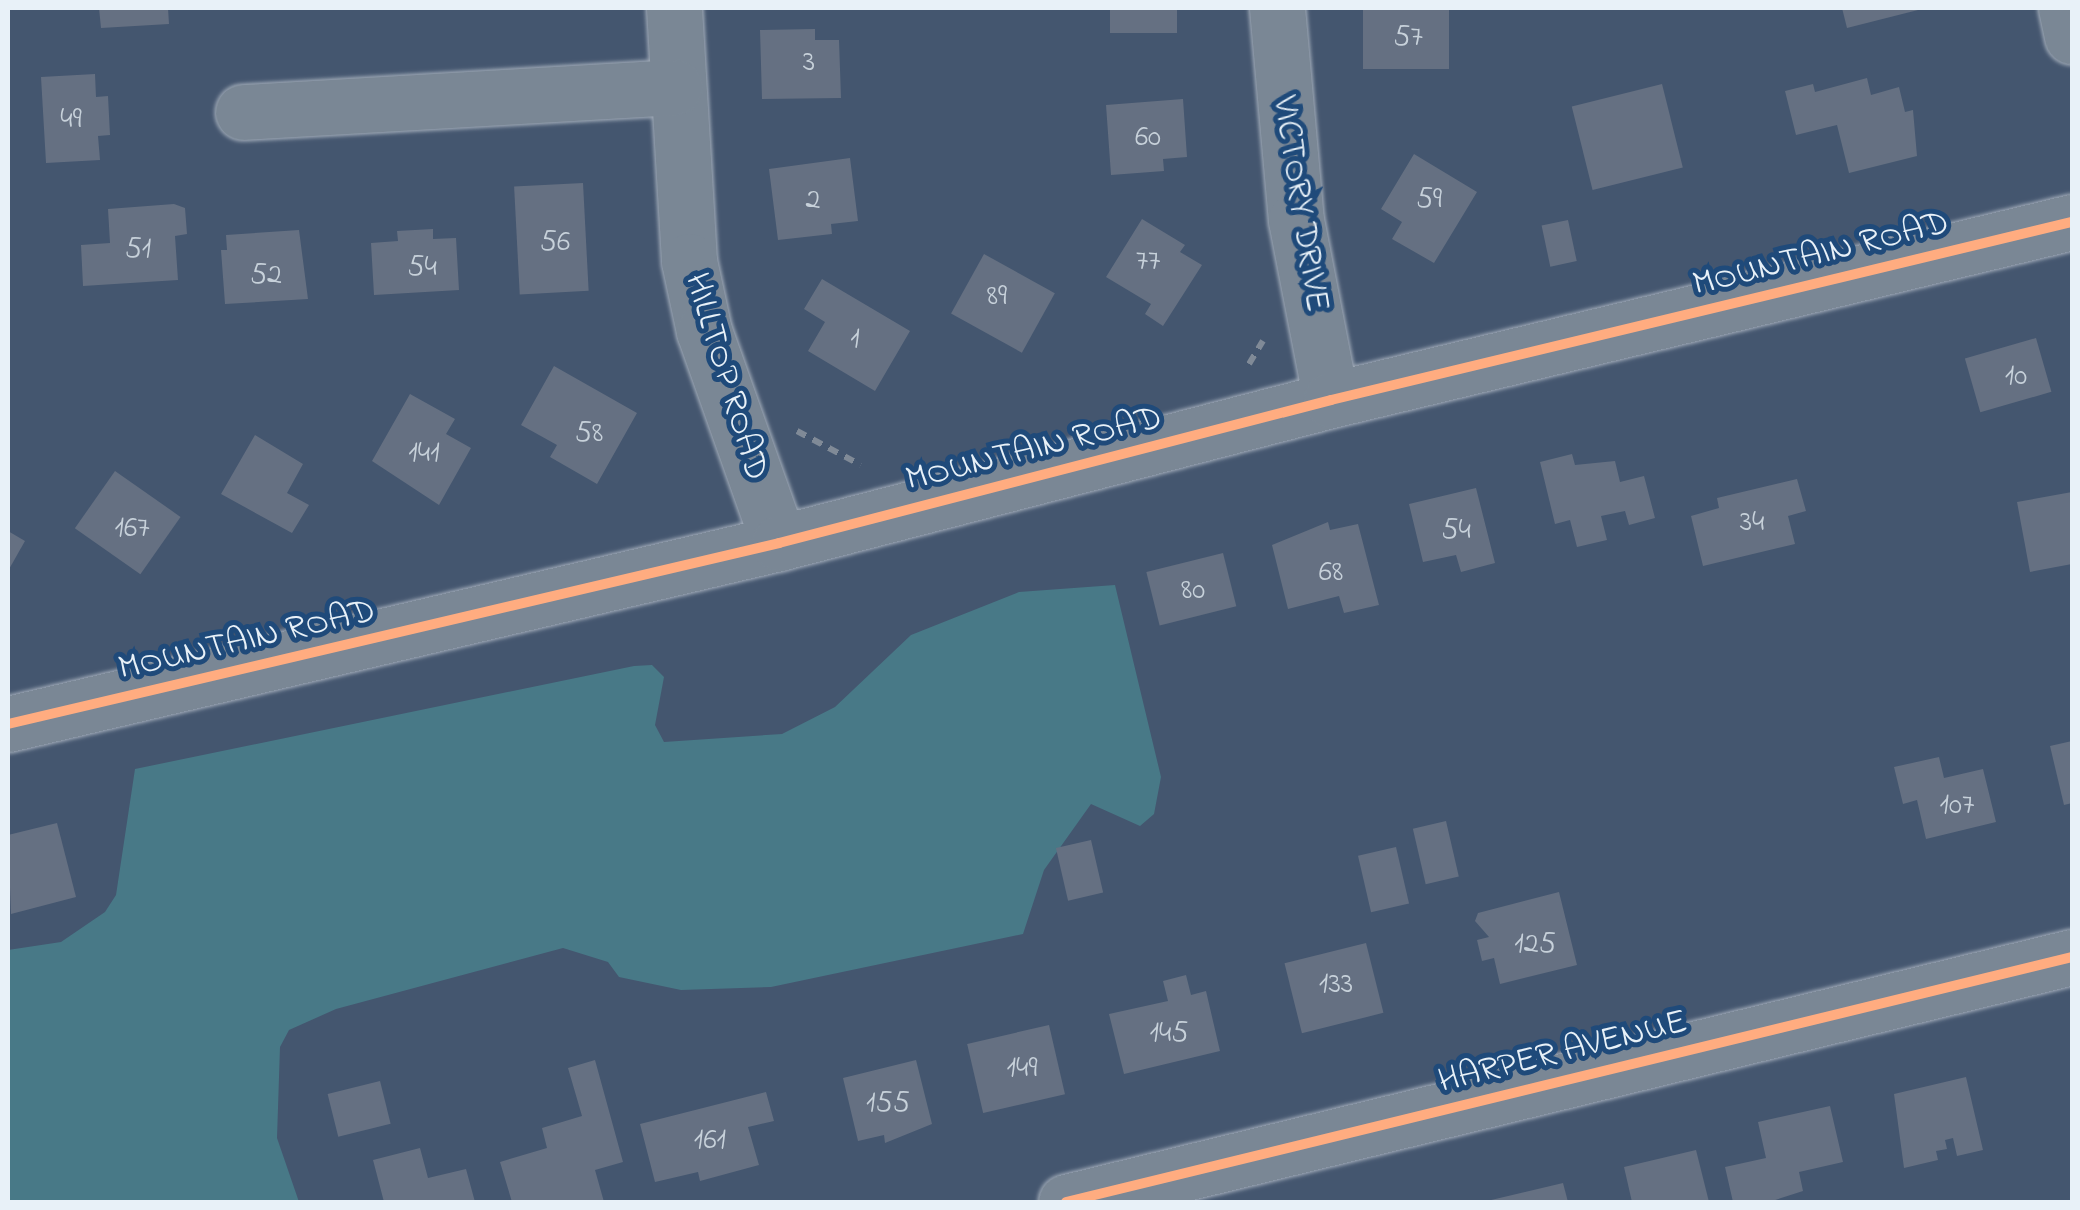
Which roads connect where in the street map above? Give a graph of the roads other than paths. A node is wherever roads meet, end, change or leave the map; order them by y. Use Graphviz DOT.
graph roads {
  1 [pos="674,8"];
  2 [pos="1277,8"];
  3 [pos="2066,8"];
  4 [pos="2072,36"];
  5 [pos="674,87"];
  6 [pos="243,112"];
  7 [pos="2072,222"];
  8 [pos="1331,400"];
  9 [pos="779,543"];
  10 [pos="8,724"];
  11 [pos="2072,957"];
  12 [pos="1066,1202"];
  1 -- 5 [label="street, HILLTOP ROAD"];
  2 -- 8 [label="street, VICTORY DRIVE"];
  3 -- 4 [label="street"];
  5 -- 6 [label="street"];
  5 -- 9 [label="street, HILLTOP ROAD"];
  7 -- 8 [label="street, MOUNTAIN ROAD"];
  8 -- 9 [label="street, MOUNTAIN ROAD"];
  9 -- 10 [label="street, MOUNTAIN ROAD"];
  11 -- 12 [label="street, HARPER AVENUE"];
}
